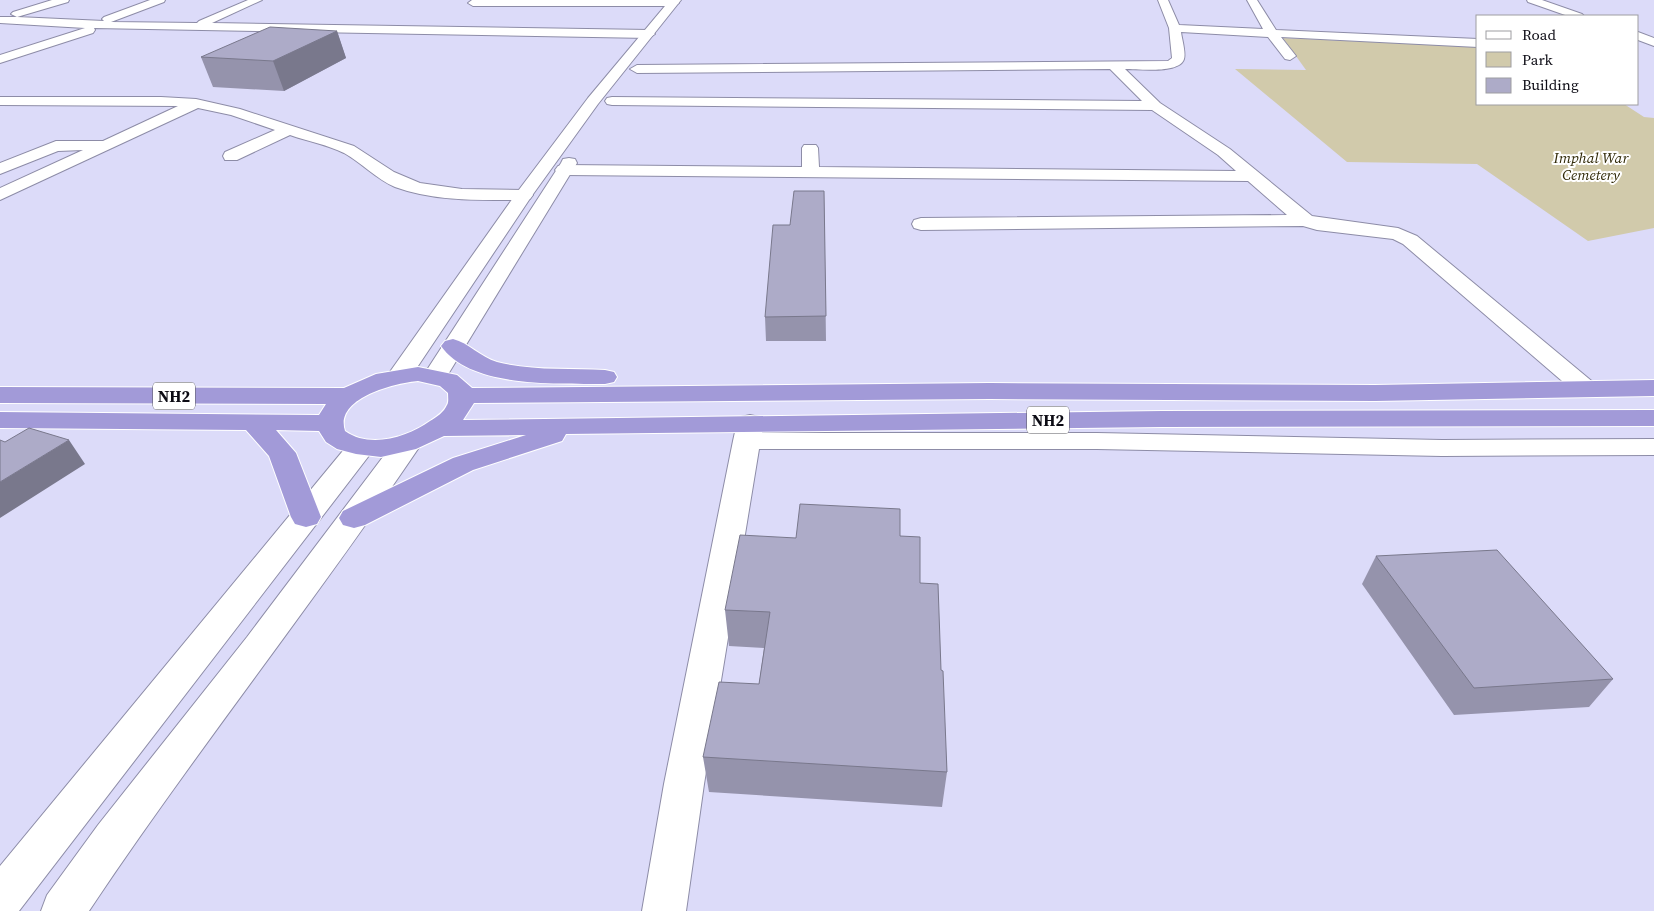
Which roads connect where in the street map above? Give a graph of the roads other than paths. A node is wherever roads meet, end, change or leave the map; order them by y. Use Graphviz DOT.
graph roads {
  1 [pos="64,0"];
  2 [pos="160,0"];
  3 [pos="257,0"];
  4 [pos="1164,0"];
  5 [pos="1252,0"];
  6 [pos="1532,0"];
  7 [pos="679,1"];
  8 [pos="581,3"];
  9 [pos="473,4"];
  10 [pos="1575,15"];
  11 [pos="0,19"];
  12 [pos="99,25"];
  13 [pos="195,27"];
  14 [pos="1175,28"];
  15 [pos="545,33"];
  16 [pos="1272,34"];
  17 [pos="1476,42"];
  18 [pos="647,43"];
  19 [pos="1290,56"];
  20 [pos="0,59"];
  21 [pos="1113,65"];
  22 [pos="637,69"];
  23 [pos="0,101"];
  24 [pos="612,101"];
  25 [pos="26,102"];
  26 [pos="196,103"];
  27 [pos="1155,106"];
  28 [pos="0,113"];
  29 [pos="288,130"];
  30 [pos="108,144"];
  31 [pos="810,148"];
  32 [pos="231,156"];
  33 [pos="0,168"];
  34 [pos="564,170"];
  35 [pos="811,173"];
  36 [pos="1252,176"];
  37 [pos="0,196"];
  38 [pos="524,196"];
  39 [pos="1305,220"];
  40 [pos="920,224"];
  41 [pos="453,346"];
  42 [pos="399,376"];
  43 [pos="435,376"];
  44 [pos="1584,388"];
  45 [pos="1654,388"];
  46 [pos="0,395"];
  47 [pos="349,396"];
  48 [pos="462,396"];
  49 [pos="1654,418"];
  50 [pos="748,419"];
  51 [pos="0,420"];
  52 [pos="254,423"];
  53 [pos="330,423"];
  54 [pos="581,426"];
  55 [pos="441,428"];
  56 [pos="408,443"];
  57 [pos="361,447"];
  58 [pos="1654,447"];
  59 [pos="306,517"];
  60 [pos="354,518"];
  61 [pos="0,900"];
  62 [pos="63,911"];
  63 [pos="664,911"];
  1 -- 11 [label="street"];
  2 -- 12 [label="street"];
  3 -- 13 [label="street"];
  4 -- 14 [label="street"];
  5 -- 16 [label="street"];
  6 -- 10 [label="street"];
  7 -- 8 [label="street"];
  7 -- 18 [label="street"];
  8 -- 9 [label="street"];
  8 -- 15 [label="street"];
  11 -- 12 [label="street"];
  12 -- 13 [label="street"];
  12 -- 20 [label="street"];
  13 -- 15 [label="street"];
  14 -- 16 [label="street"];
  14 -- 21 [label="street"];
  15 -- 18 [label="street"];
  16 -- 17 [label="street"];
  16 -- 19 [label="street"];
  18 -- 22 [label="street"];
  18 -- 38 [label="street"];
  21 -- 22 [label="street"];
  21 -- 27 [label="street"];
  22 -- 24 [label="street"];
  23 -- 25 [label="street"];
  24 -- 27 [label="street"];
  24 -- 34 [label="street"];
  25 -- 26 [label="street"];
  25 -- 28 [label="street"];
  26 -- 29 [label="street"];
  26 -- 30 [label="street"];
  27 -- 36 [label="street"];
  29 -- 32 [label="street"];
  29 -- 38 [label="street"];
  30 -- 33 [label="street"];
  30 -- 37 [label="street"];
  31 -- 35 [label="street"];
  34 -- 35 [label="street"];
  34 -- 41 [label="street"];
  35 -- 36 [label="street"];
  36 -- 39 [label="street"];
  38 -- 42 [label="street"];
  39 -- 40 [label="street"];
  39 -- 44 [label="street"];
  41 -- 43 [label="street"];
  41 -- 50 [label="highway"];
  42 -- 43 [label="highway, NH2"];
  42 -- 47 [label="highway, NH2"];
  43 -- 48 [label="highway, NH2"];
  44 -- 45 [label="highway, NH2"];
  44 -- 50 [label="highway, NH2"];
  46 -- 47 [label="highway, NH2"];
  47 -- 53 [label="highway, NH2"];
  48 -- 50 [label="highway, NH2"];
  48 -- 55 [label="highway, NH2"];
  49 -- 50 [label="highway, NH2"];
  50 -- 54 [label="highway, NH2"];
  50 -- 58 [label="street"];
  50 -- 63 [label="street"];
  51 -- 52 [label="highway, NH2"];
  52 -- 53 [label="highway, NH2"];
  52 -- 59 [label="highway"];
  53 -- 57 [label="highway, NH2"];
  54 -- 55 [label="highway, NH2"];
  54 -- 60 [label="highway"];
  55 -- 56 [label="highway, NH2"];
  56 -- 57 [label="highway, NH2"];
  56 -- 60 [label="street"];
  57 -- 59 [label="street"];
  59 -- 61 [label="street"];
  60 -- 62 [label="street"];
}
